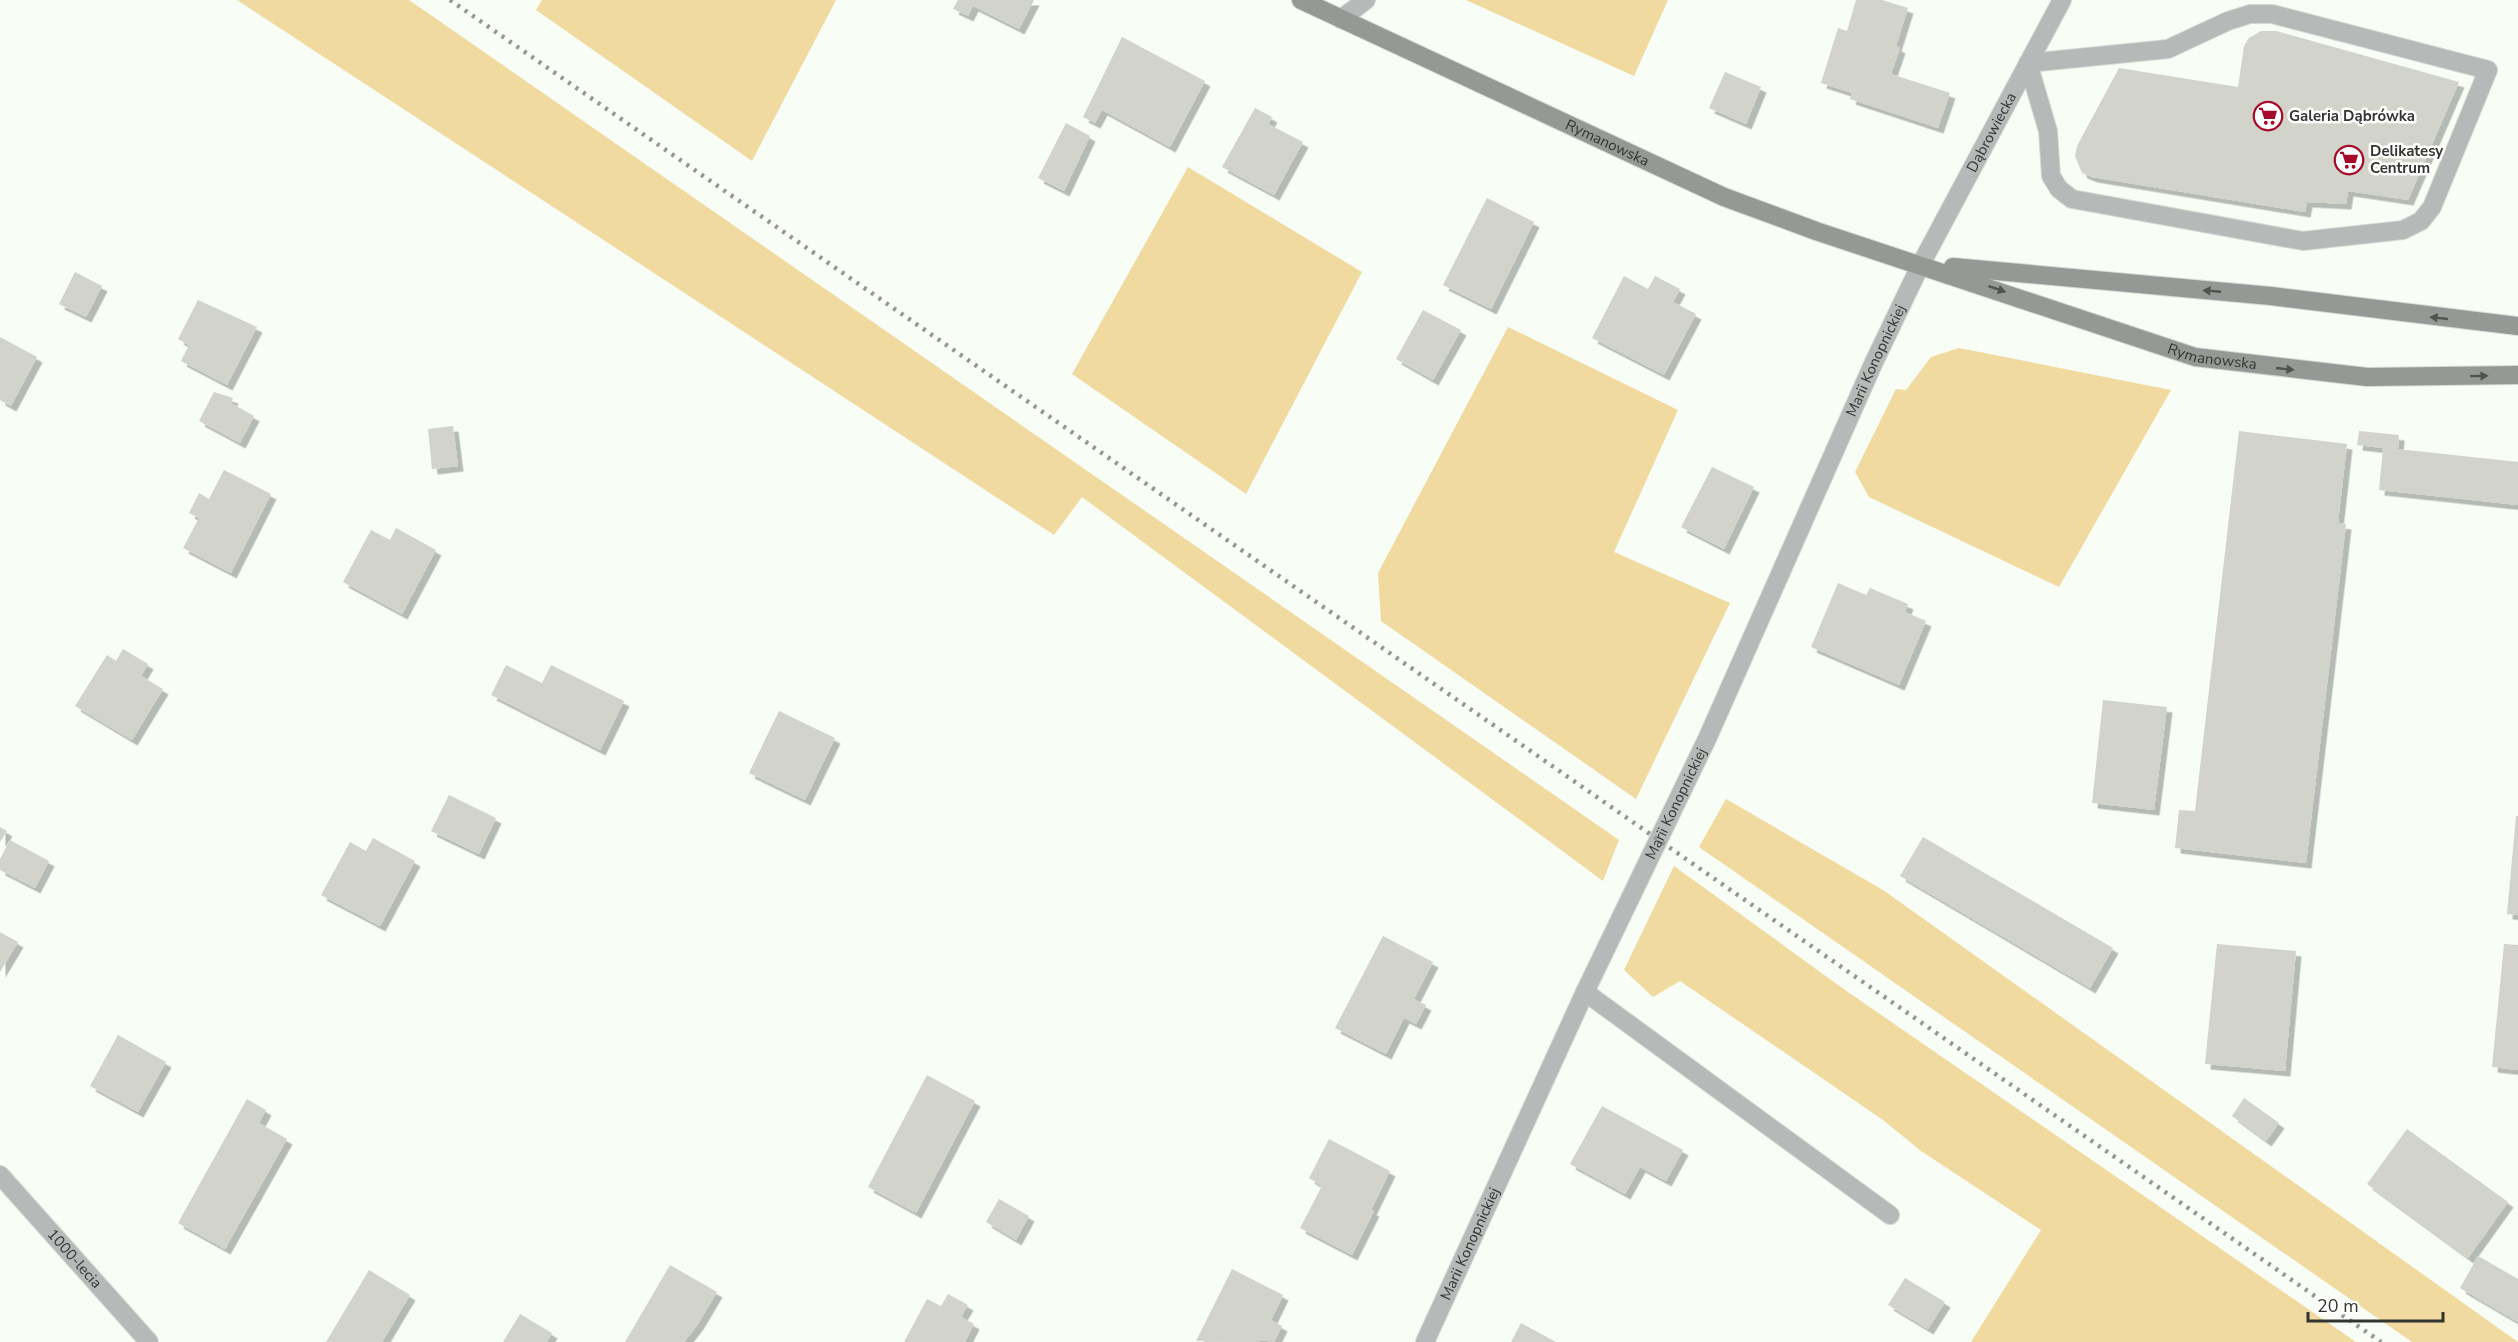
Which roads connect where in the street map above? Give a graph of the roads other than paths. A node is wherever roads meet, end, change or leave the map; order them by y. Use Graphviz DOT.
graph roads {
  1 [pos="1300,0"];
  2 [pos="1366,0"];
  3 [pos="2062,0"];
  4 [pos="1341,20"];
  5 [pos="2028,63"];
  6 [pos="1922,264"];
  7 [pos="2518,327"];
  8 [pos="2518,375"];
  9 [pos="1585,992"];
  10 [pos="0,1175"];
  11 [pos="1890,1215"];
  12 [pos="149,1342"];
  13 [pos="1425,1342"];
  1 -- 4 [label="main road, Rymanowska"];
  2 -- 4 [label="street"];
  3 -- 5 [label="street, Dąbrowiecka"];
  4 -- 6 [label="main road, Rymanowska"];
  5 -- 5 [label="street"];
  5 -- 6 [label="street, Dąbrowiecka"];
  7 -- 6 [label="main road, Rymanowska, one-way"];
  6 -- 8 [label="main road, Rymanowska, one-way"];
  6 -- 9 [label="street, Marii Konopnickiej"];
  9 -- 11 [label="street"];
  9 -- 13 [label="street, Marii Konopnickiej"];
  10 -- 12 [label="street, 1000-lecia"];
}
